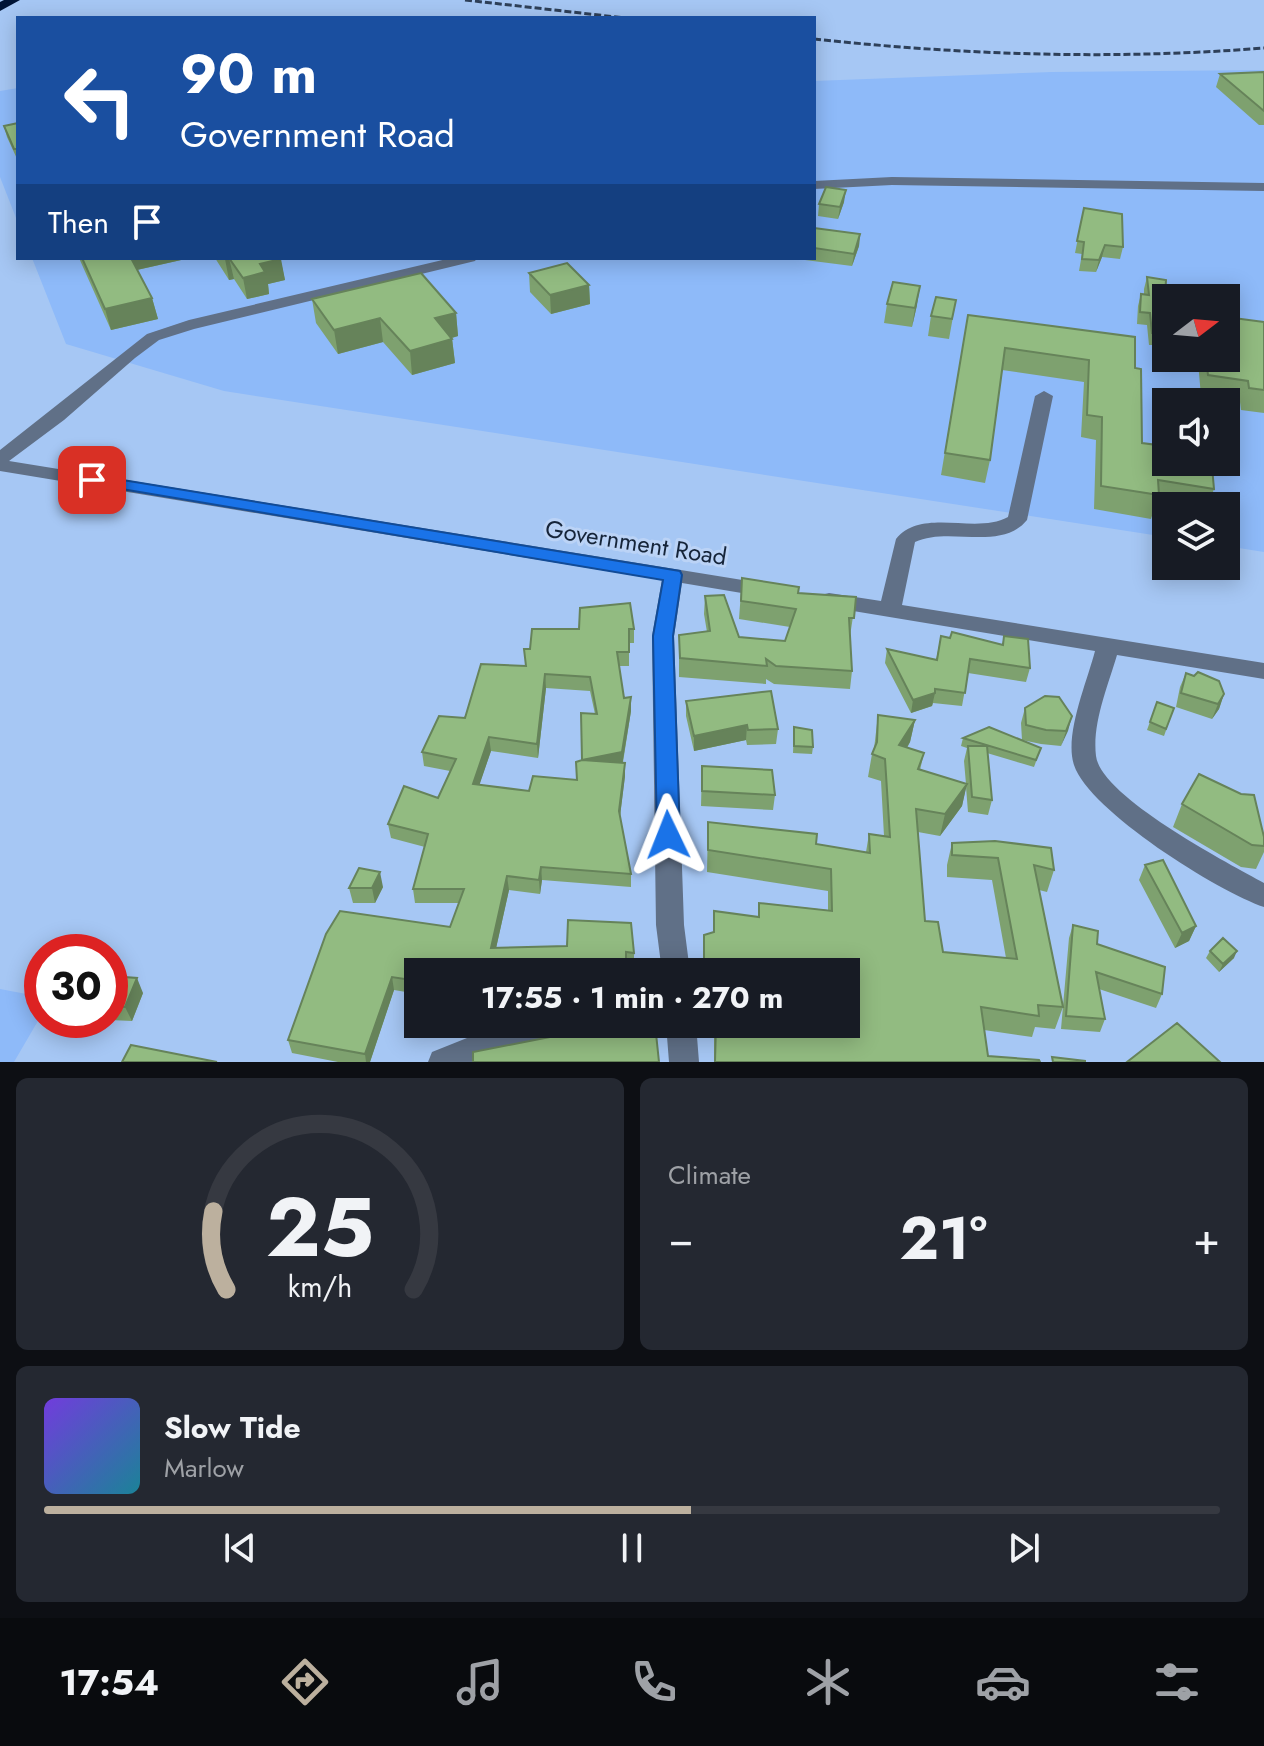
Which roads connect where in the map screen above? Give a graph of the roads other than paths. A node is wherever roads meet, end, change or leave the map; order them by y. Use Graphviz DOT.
graph roads {
  1 [pos="14,0"];
  2 [pos="0,7"];
  3 [pos="816,185"];
  4 [pos="1264,187"];
  5 [pos="462,260"];
  6 [pos="1044,396"];
  7 [pos="0,462"];
  8 [pos="673,575"];
  9 [pos="782,593"];
  10 [pos="813,598"];
  11 [pos="890,610"];
  12 [pos="1108,645"];
  13 [pos="1264,671"];
  14 [pos="1264,896"];
  15 [pos="674,958"];
  16 [pos="533,1038"];
  17 [pos="682,1038"];
  18 [pos="443,1062"];
  19 [pos="684,1062"];
  1 -- 2 [label="highway"];
  3 -- 4 [label="street"];
  5 -- 7 [label="street"];
  6 -- 11 [label="street"];
  7 -- 8 [label="street, Government Road"];
  8 -- 9 [label="street, Government Road"];
  8 -- 15 [label="street"];
  10 -- 11 [label="street"];
  11 -- 12 [label="street"];
  12 -- 13 [label="street"];
  12 -- 14 [label="street"];
  16 -- 18 [label="street"];
  17 -- 19 [label="street"];
}
